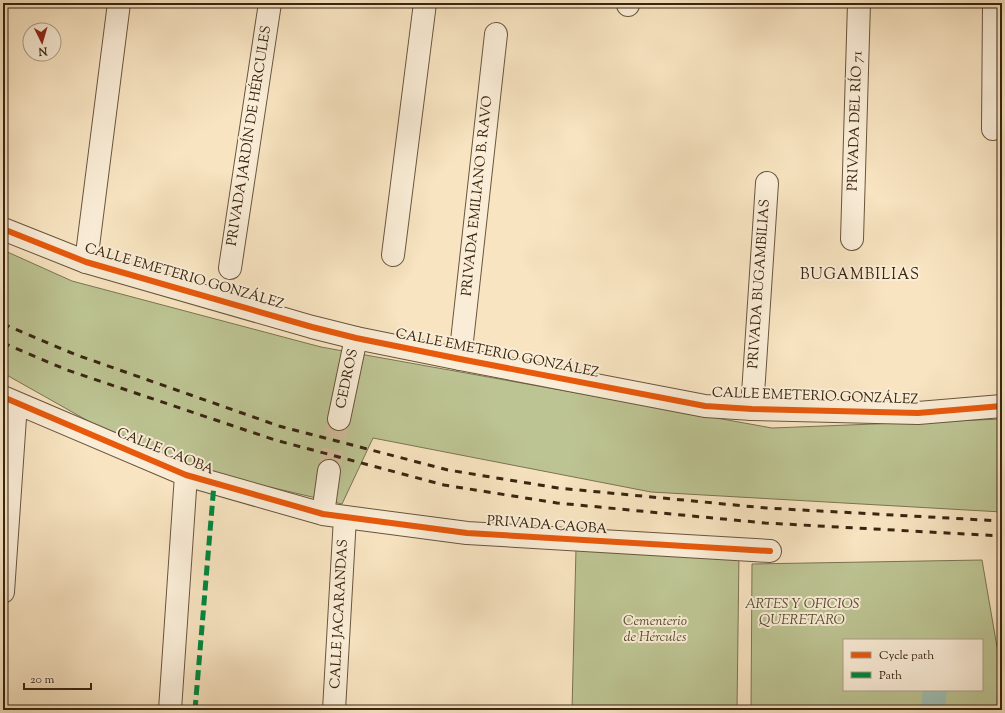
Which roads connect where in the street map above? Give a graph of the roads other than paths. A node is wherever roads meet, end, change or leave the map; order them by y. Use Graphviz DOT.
graph roads {
  1 [pos="119,3"];
  2 [pos="270,3"];
  3 [pos="425,3"];
  4 [pos="860,3"];
  5 [pos="994,3"];
  6 [pos="496,34"];
  7 [pos="993,129"];
  8 [pos="767,183"];
  9 [pos="3,229"];
  10 [pos="852,239"];
  11 [pos="393,255"];
  12 [pos="86,262"];
  13 [pos="230,268"];
  14 [pos="356,338"];
  15 [pos="460,359"];
  16 [pos="10,400"];
  17 [pos="1002,406"];
  18 [pos="752,409"];
  19 [pos="340,419"];
  20 [pos="329,471"];
  21 [pos="186,476"];
  22 [pos="323,514"];
  23 [pos="345,517"];
  24 [pos="770,551"];
  25 [pos="3,592"];
  26 [pos="170,710"];
  27 [pos="334,710"];
  1 -- 12 [label="street"];
  2 -- 13 [label="street, PRIVADA JARDÍN DE HÉRCULES"];
  3 -- 11 [label="street"];
  4 -- 10 [label="street, PRIVADA DEL RÍO 71"];
  5 -- 7 [label="street"];
  6 -- 15 [label="street, PRIVADA EMILIANO B. RAVO"];
  8 -- 18 [label="street, PRIVADA BUGAMBILIAS"];
  9 -- 12 [label="street, CALLE EMETERIO GONZÁLEZ"];
  12 -- 14 [label="street, CALLE EMETERIO GONZÁLEZ"];
  14 -- 15 [label="street, CALLE EMETERIO GONZÁLEZ"];
  14 -- 19 [label="street, CEDROS"];
  15 -- 18 [label="street, CALLE EMETERIO GONZÁLEZ"];
  16 -- 21 [label="street, CALLE CAOBA"];
  16 -- 25 [label="street"];
  17 -- 18 [label="street, CALLE EMETERIO GONZÁLEZ"];
  20 -- 22 [label="street"];
  21 -- 22 [label="street, CALLE CAOBA"];
  21 -- 26 [label="street"];
  22 -- 23 [label="street, PRIVADA CAOBA"];
  23 -- 24 [label="street, PRIVADA CAOBA"];
  23 -- 27 [label="street, CALLE JACARANDAS"];
}
